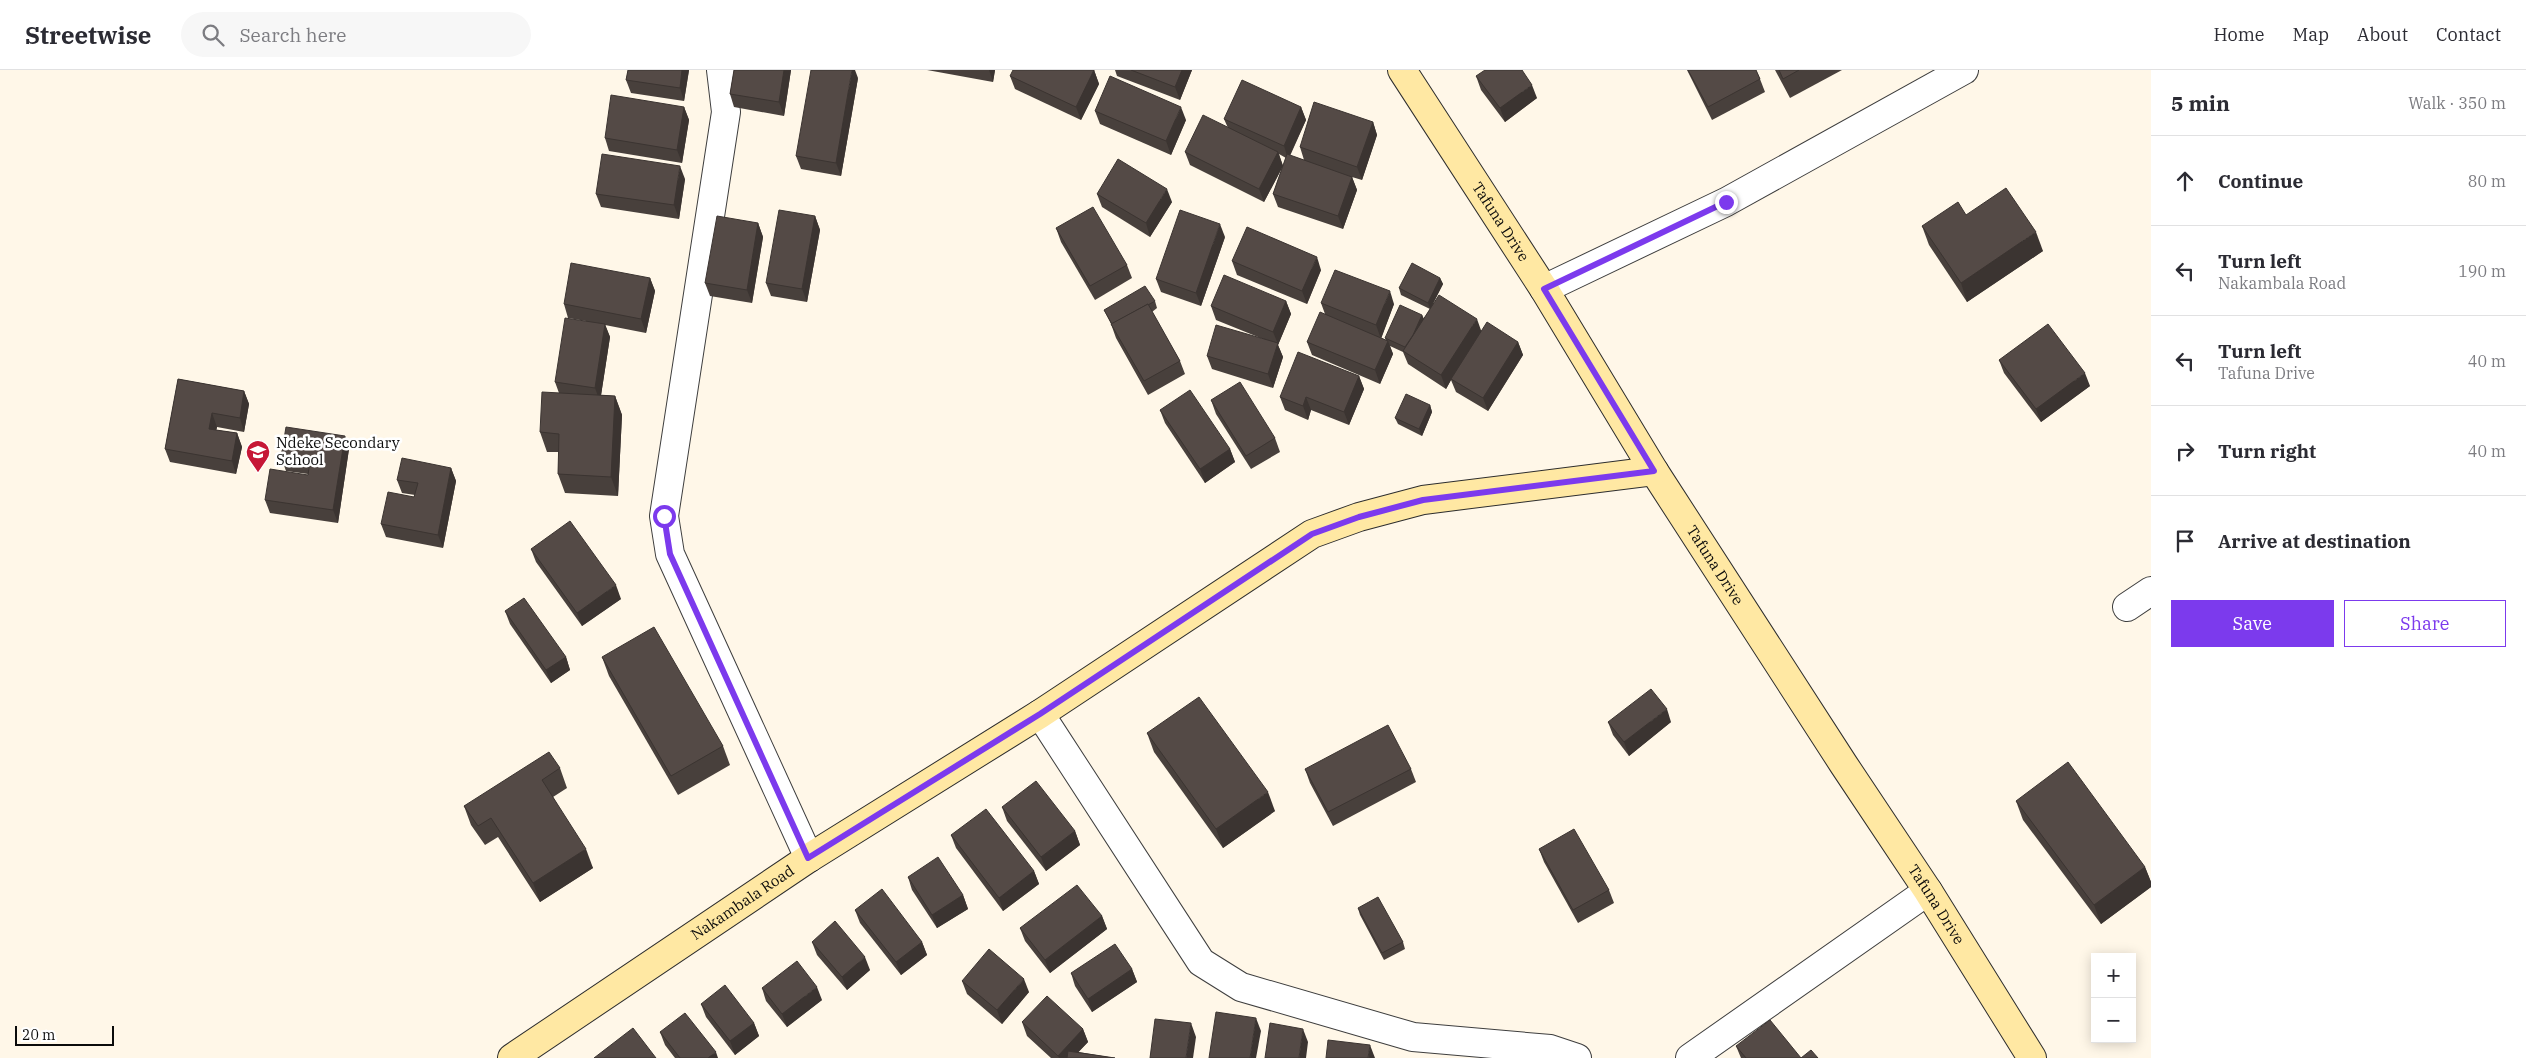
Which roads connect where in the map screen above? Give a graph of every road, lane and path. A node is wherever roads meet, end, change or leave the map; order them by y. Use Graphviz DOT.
graph roads {
  1 [pos="721,70"];
  2 [pos="1402,70"];
  3 [pos="1964,70"];
  4 [pos="1544,289"];
  5 [pos="1654,471"];
  6 [pos="2151,591"];
  7 [pos="2127,607"];
  8 [pos="1040,714"];
  9 [pos="808,858"];
  10 [pos="1928,891"];
  11 [pos="1411,1047"];
  12 [pos="512,1058"];
  13 [pos="1577,1058"];
  14 [pos="1690,1058"];
  15 [pos="2032,1058"];
  1 -- 9 [label="street"];
  2 -- 4 [label="main road, Tafuna Drive"];
  3 -- 4 [label="street"];
  4 -- 5 [label="main road, Tafuna Drive"];
  5 -- 8 [label="main road, Nakambala Road"];
  5 -- 10 [label="main road, Tafuna Drive"];
  6 -- 7 [label="street"];
  8 -- 9 [label="main road, Nakambala Road"];
  8 -- 11 [label="street"];
  9 -- 12 [label="main road, Nakambala Road"];
  10 -- 14 [label="street"];
  10 -- 15 [label="main road, Tafuna Drive"];
  11 -- 13 [label="street"];
}
